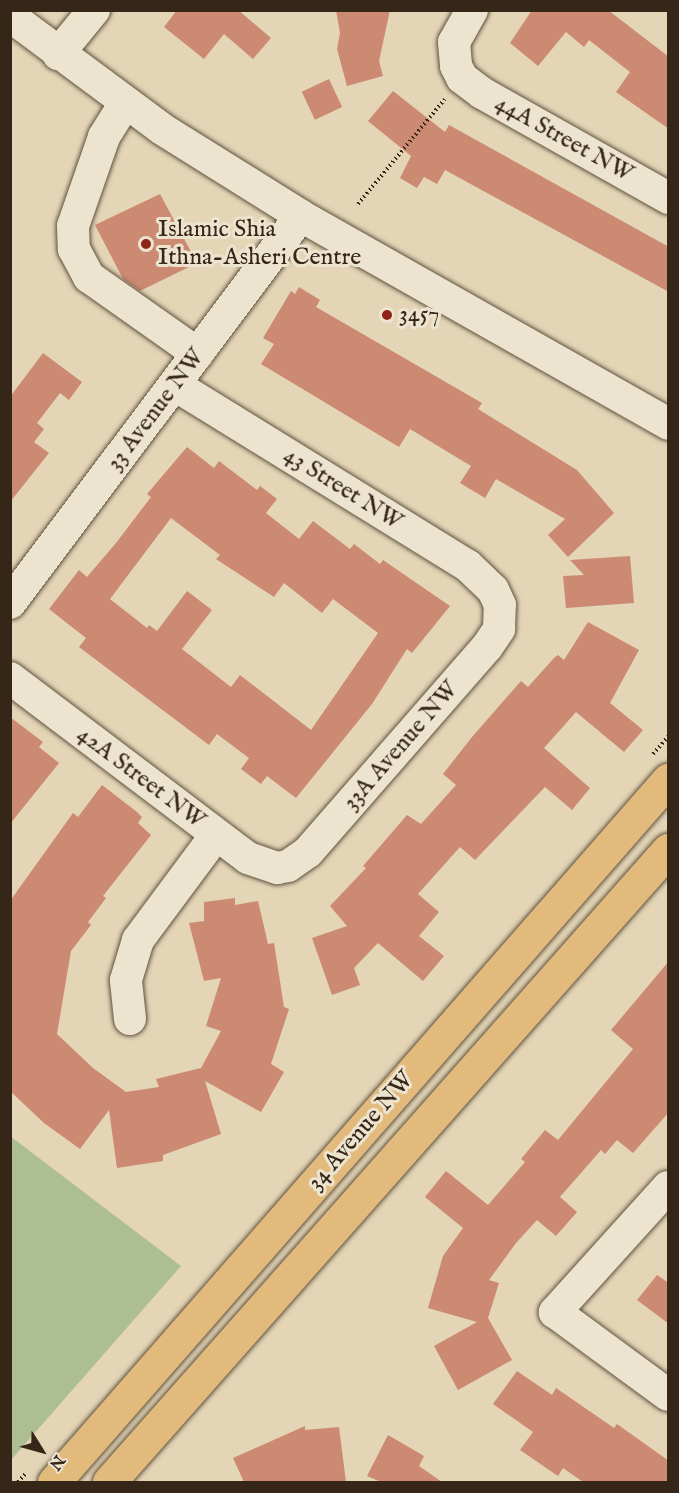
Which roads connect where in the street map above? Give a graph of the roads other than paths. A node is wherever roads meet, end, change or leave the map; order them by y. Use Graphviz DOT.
graph roads {
  1 [pos="94,10"];
  2 [pos="472,10"];
  3 [pos="10,16"];
  4 [pos="58,54"];
  5 [pos="125,103"];
  6 [pos="669,198"];
  7 [pos="302,216"];
  8 [pos="198,354"];
  9 [pos="175,385"];
  10 [pos="669,424"];
  11 [pos="10,603"];
  12 [pos="500,605"];
  13 [pos="10,678"];
  14 [pos="669,780"];
  15 [pos="216,835"];
  16 [pos="669,850"];
  17 [pos="277,868"];
  18 [pos="130,1019"];
  19 [pos="669,1187"];
  20 [pos="669,1395"];
  21 [pos="54,1482"];
  22 [pos="109,1482"];
  1 -- 4 [label="street"];
  2 -- 6 [label="street, 44A Street NW"];
  3 -- 4 [label="street"];
  4 -- 5 [label="street"];
  5 -- 7 [label="street"];
  5 -- 8 [label="street"];
  7 -- 8 [label="street, 33 Avenue NW"];
  7 -- 10 [label="street"];
  8 -- 9 [label="street, 33 Avenue NW"];
  9 -- 11 [label="street, 33 Avenue NW"];
  9 -- 12 [label="street, 43 Street NW"];
  12 -- 17 [label="street, 33A Avenue NW"];
  13 -- 15 [label="street, 42A Street NW"];
  14 -- 21 [label="main road, 34 Avenue NW"];
  15 -- 17 [label="street, 42A Street NW"];
  15 -- 18 [label="street"];
  16 -- 22 [label="main road, 34 Avenue NW"];
  19 -- 20 [label="street"];
}
